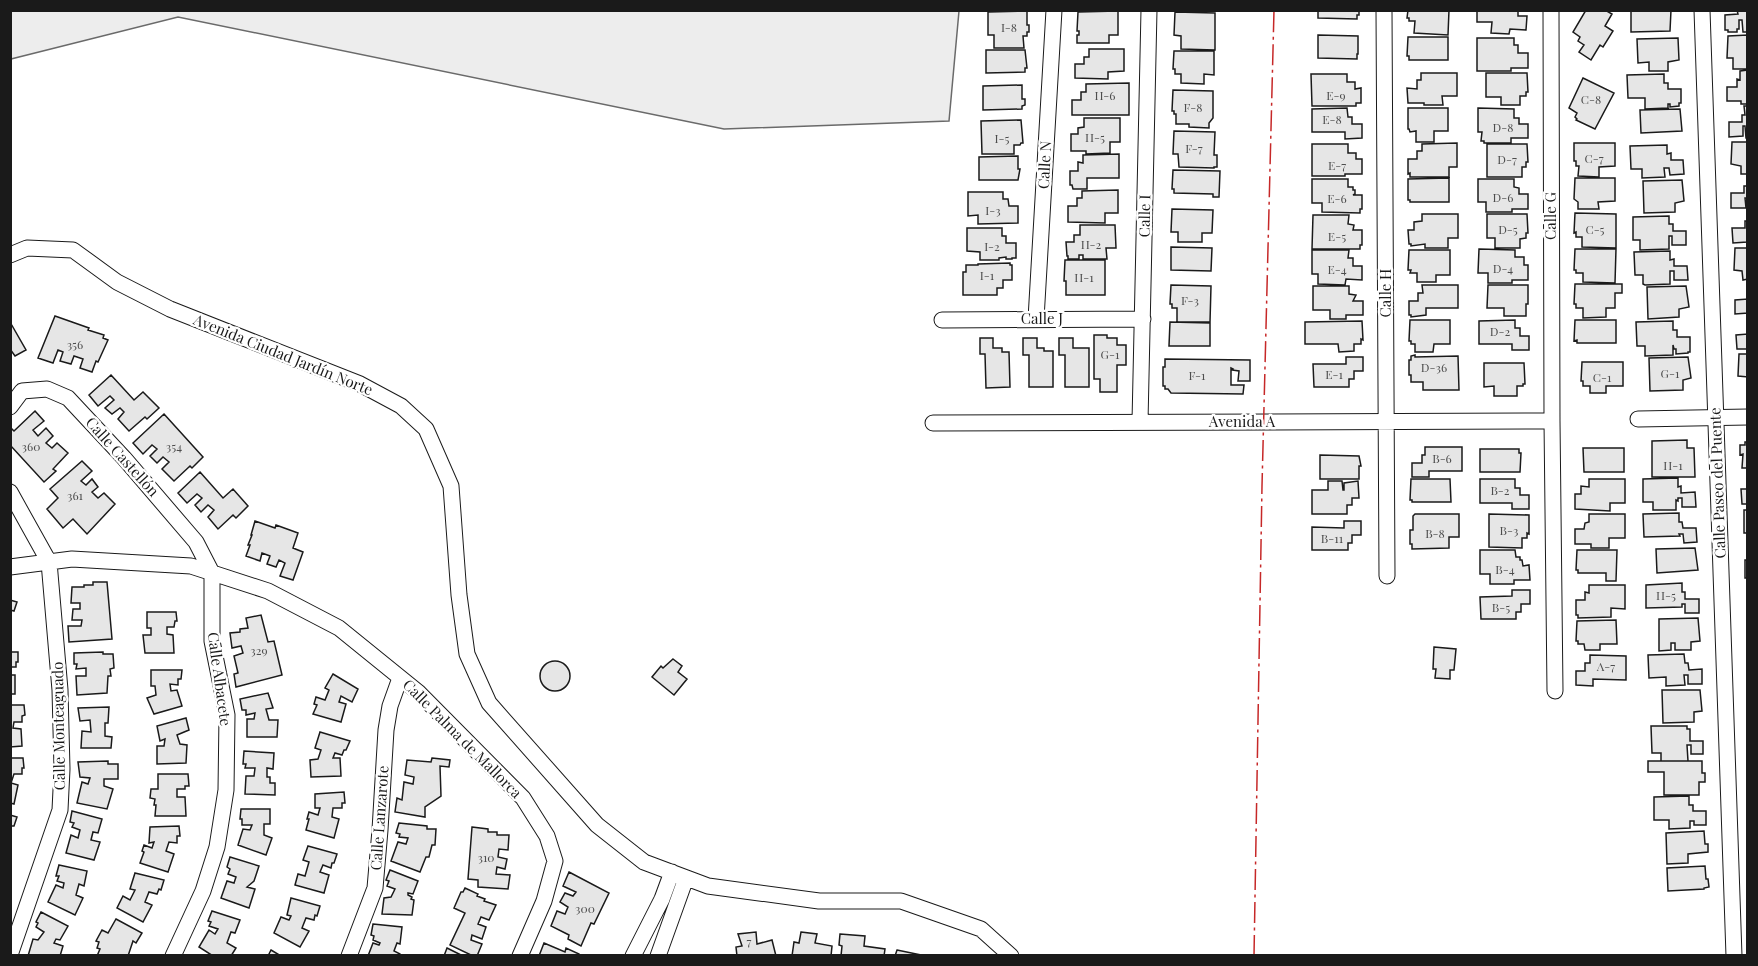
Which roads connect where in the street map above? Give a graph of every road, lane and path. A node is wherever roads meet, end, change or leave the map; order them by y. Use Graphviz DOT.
graph roads {
  1 [pos="1054,10"];
  2 [pos="1149,10"];
  3 [pos="1384,10"];
  4 [pos="1551,10"];
  5 [pos="1701,10"];
  6 [pos="10,255"];
  7 [pos="1036,319"];
  8 [pos="1143,319"];
  9 [pos="942,320"];
  10 [pos="10,407"];
  11 [pos="1748,417"];
  12 [pos="1716,418"];
  13 [pos="1638,419"];
  14 [pos="1552,421"];
  15 [pos="1140,422"];
  16 [pos="1386,422"];
  17 [pos="933,423"];
  18 [pos="10,492"];
  19 [pos="49,562"];
  20 [pos="10,567"];
  21 [pos="212,573"];
  22 [pos="1387,576"];
  23 [pos="400,678"];
  24 [pos="1555,691"];
  25 [pos="679,875"];
  26 [pos="10,954"];
  27 [pos="173,956"];
  28 [pos="349,956"];
  29 [pos="520,956"];
  30 [pos="633,956"];
  31 [pos="658,956"];
  32 [pos="1011,956"];
  33 [pos="1734,956"];
  1 -- 7 [label="street, Calle N"];
  2 -- 8 [label="street, Calle I"];
  3 -- 16 [label="street, Calle H"];
  4 -- 14 [label="street, Calle G"];
  5 -- 12 [label="street, Calle Paseo del Puente"];
  6 -- 25 [label="street, Avenida Ciudad Jardín Norte"];
  7 -- 8 [label="street, Calle J"];
  7 -- 9 [label="street, Calle J"];
  8 -- 15 [label="street, Calle I"];
  10 -- 21 [label="street, Calle Castellón"];
  11 -- 12 [label="street"];
  12 -- 13 [label="street"];
  12 -- 33 [label="street, Calle Paseo del Puente"];
  14 -- 16 [label="street, Avenida A"];
  14 -- 24 [label="street, Calle G"];
  15 -- 16 [label="street, Avenida A"];
  15 -- 17 [label="street, Avenida A"];
  16 -- 22 [label="street, Calle H"];
  18 -- 19 [label="street"];
  19 -- 20 [label="street, Calle Palma de Mallorca"];
  19 -- 21 [label="street, Calle Palma de Mallorca"];
  19 -- 26 [label="street, Calle Monteaguado"];
  21 -- 23 [label="street, Calle Palma de Mallorca"];
  21 -- 27 [label="street, Calle Albacete"];
  23 -- 28 [label="street, Calle Lanzarote"];
  23 -- 29 [label="street, Calle Palma de Mallorca"];
  25 -- 30 [label="street"];
  25 -- 31 [label="street"];
  25 -- 32 [label="street, Avenida Ciudad Jardín Norte"];
}
